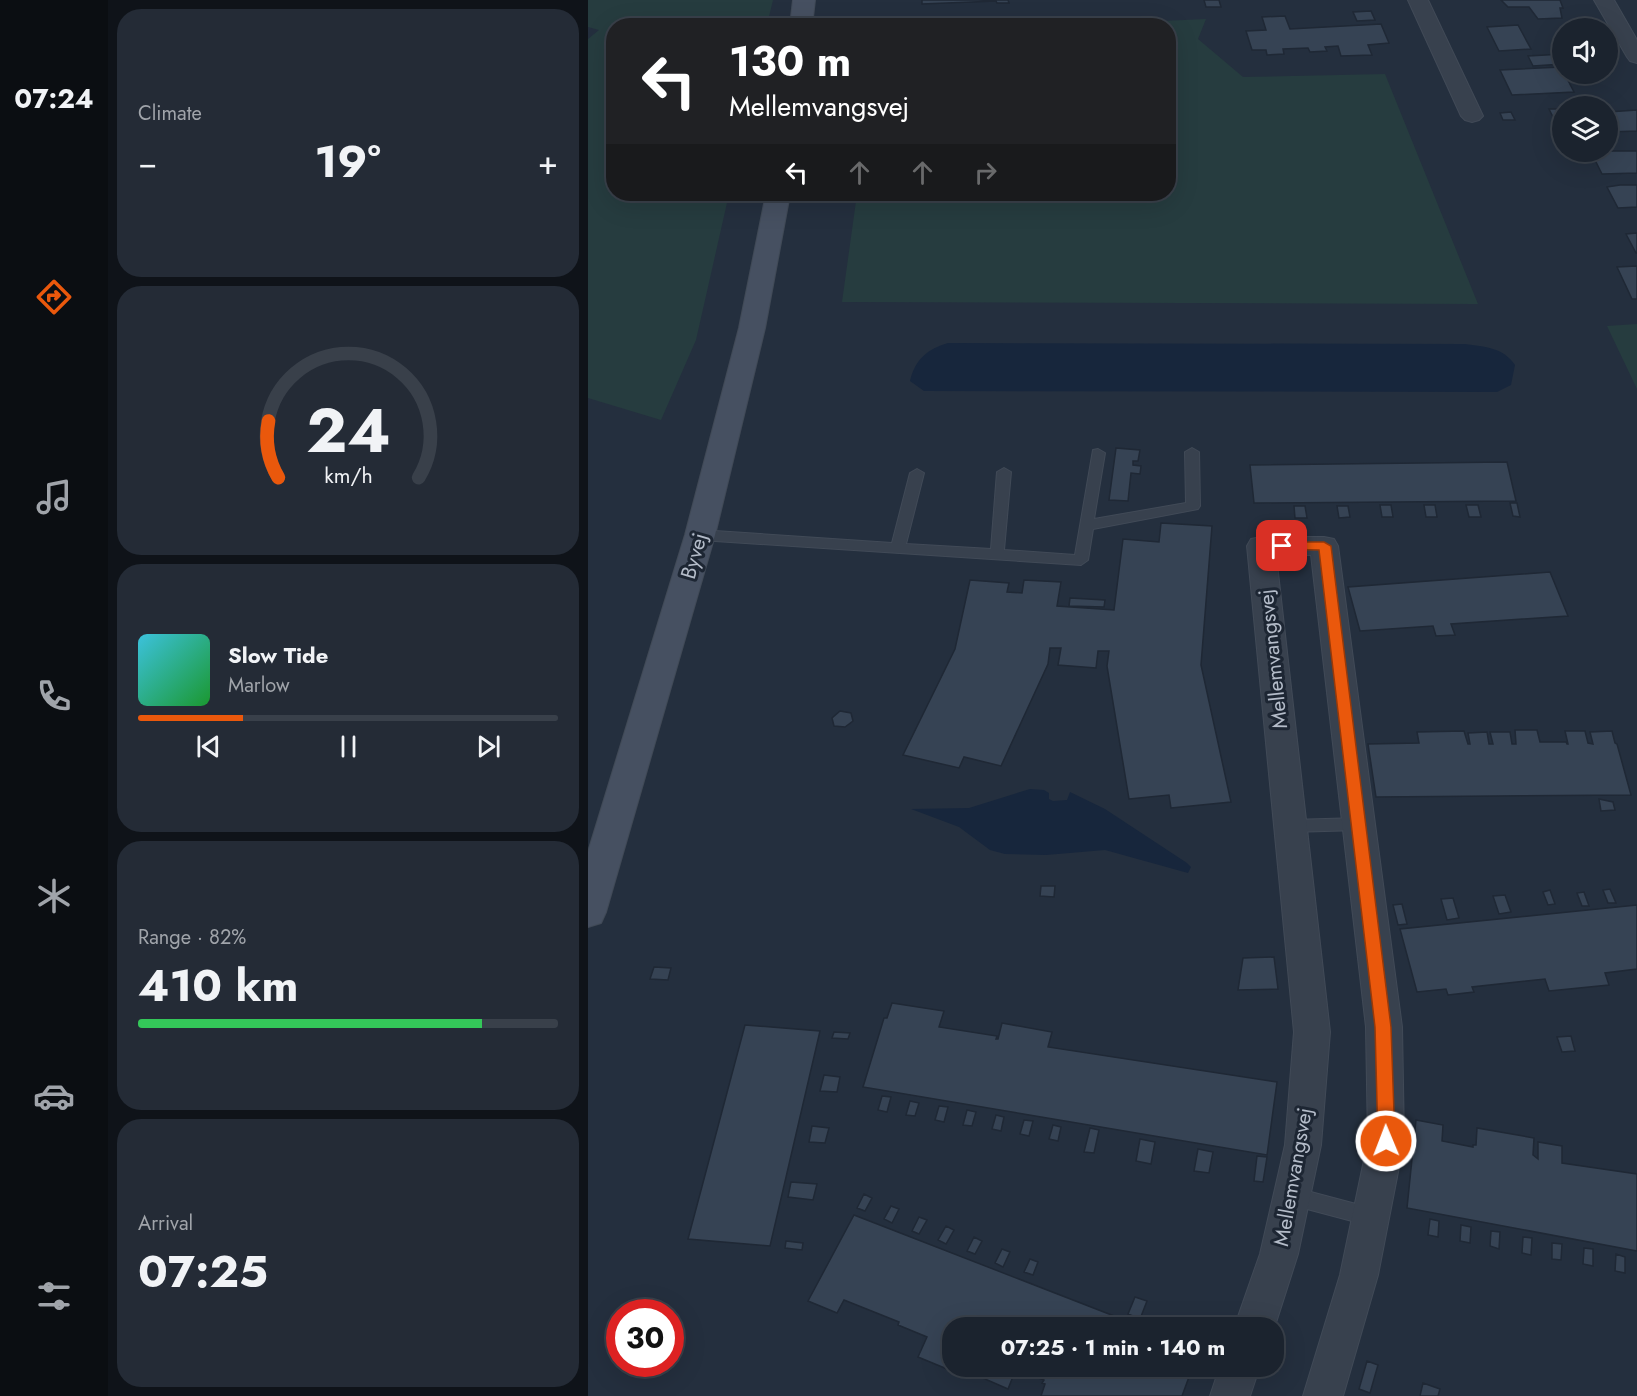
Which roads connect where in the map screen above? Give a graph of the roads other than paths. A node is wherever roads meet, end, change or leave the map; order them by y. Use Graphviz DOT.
graph roads {
  1 [pos="804,0"];
  2 [pos="1418,0"];
  3 [pos="1604,0"];
  4 [pos="802,18"];
  5 [pos="1637,57"];
  6 [pos="1472,116"];
  7 [pos="777,201"];
  8 [pos="1192,452"];
  9 [pos="1098,453"];
  10 [pos="1004,472"];
  11 [pos="916,473"];
  12 [pos="1087,525"];
  13 [pos="700,535"];
  14 [pos="898,548"];
  15 [pos="997,555"];
  16 [pos="1359,824"];
  17 [pos="1291,826"];
  18 [pos="588,912"];
  19 [pos="1292,1196"];
  20 [pos="1371,1217"];
  21 [pos="1258,1317"];
  22 [pos="1236,1377"];
  23 [pos="1230,1396"];
  24 [pos="1323,1396"];
  1 -- 4 [label="street"];
  2 -- 6 [label="street"];
  3 -- 5 [label="street"];
  7 -- 13 [label="street, Byvej"];
  8 -- 12 [label="lane"];
  9 -- 12 [label="lane"];
  10 -- 15 [label="lane"];
  11 -- 14 [label="lane"];
  12 -- 15 [label="lane"];
  13 -- 14 [label="lane"];
  13 -- 18 [label="street, Byvej"];
  14 -- 15 [label="lane"];
  16 -- 17 [label="lane"];
  16 -- 17 [label="street, Mellemvangsvej"];
  16 -- 20 [label="street, Mellemvangsvej"];
  17 -- 19 [label="street, Mellemvangsvej"];
  19 -- 20 [label="lane"];
  19 -- 21 [label="street, Mellemvangsvej"];
  20 -- 24 [label="street, Mellemvangsvej"];
  22 -- 23 [label="street"];
}
